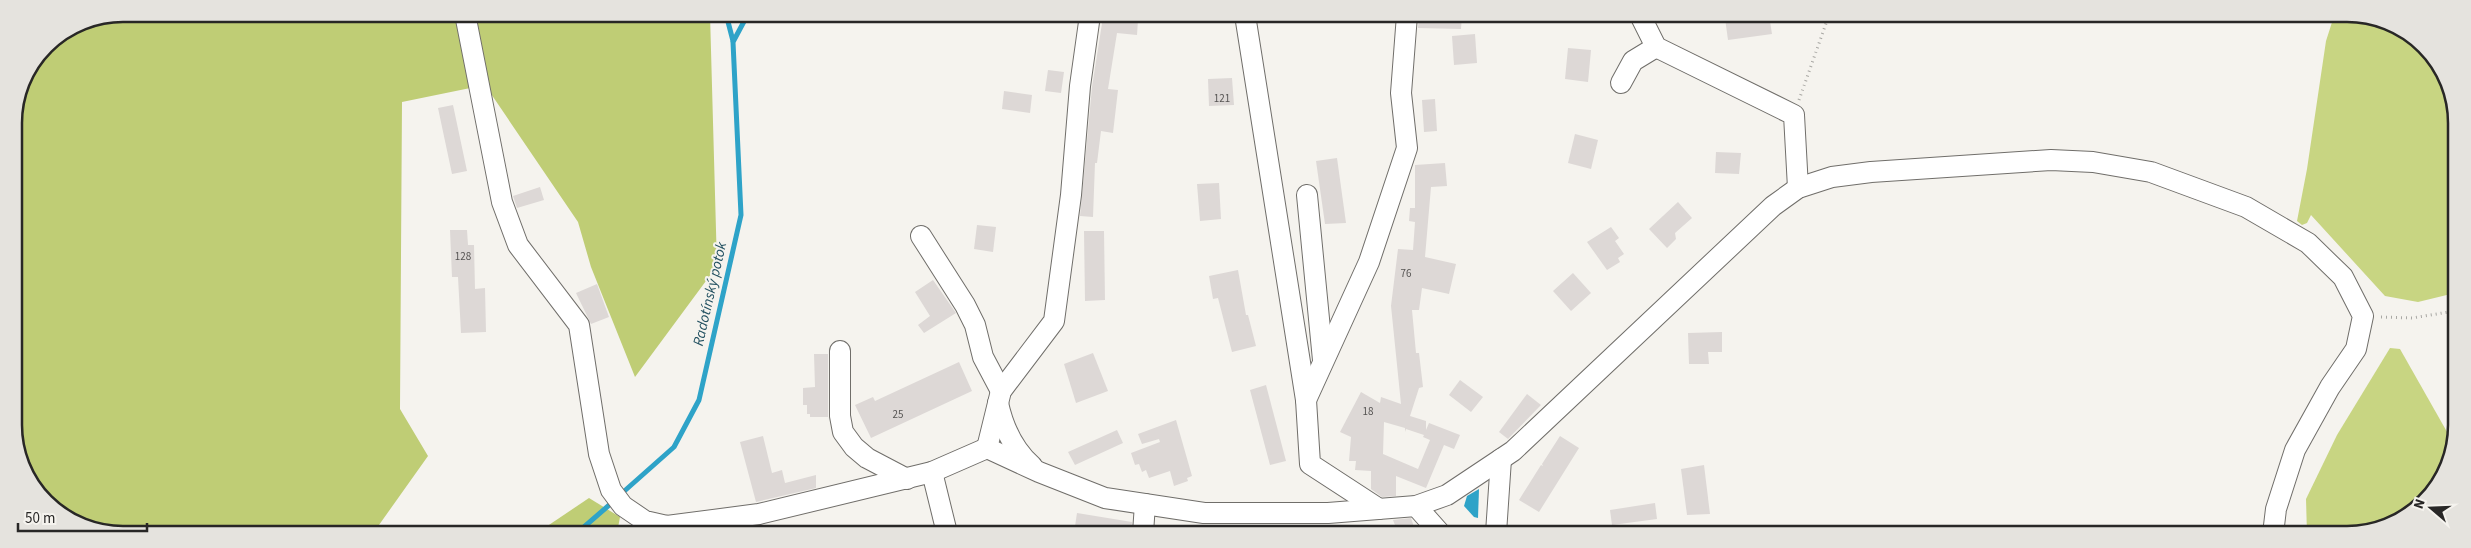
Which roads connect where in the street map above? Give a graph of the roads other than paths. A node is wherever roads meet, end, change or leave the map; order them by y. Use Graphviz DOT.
graph roads {
  1 [pos="1245,22"];
  2 [pos="1406,22"];
  3 [pos="1644,22"];
  4 [pos="467,23"];
  5 [pos="1089,23"];
  6 [pos="1656,47"];
  7 [pos="1621,83"];
  8 [pos="1798,188"];
  9 [pos="1307,195"];
  10 [pos="921,236"];
  11 [pos="840,351"];
  12 [pos="1323,362"];
  13 [pos="999,396"];
  14 [pos="1306,400"];
  15 [pos="987,448"];
  16 [pos="1501,459"];
  17 [pos="932,472"];
  18 [pos="1039,472"];
  19 [pos="907,479"];
  20 [pos="1145,504"];
  21 [pos="1416,506"];
  22 [pos="1379,509"];
  23 [pos="1433,525"];
  24 [pos="1497,525"];
  25 [pos="2274,525"];
  26 [pos="643,526"];
  27 [pos="669,526"];
  28 [pos="945,526"];
  29 [pos="1144,526"];
  1 -- 14 [label="street"];
  2 -- 12 [label="street"];
  3 -- 6 [label="street"];
  4 -- 26 [label="street"];
  5 -- 13 [label="street"];
  6 -- 7 [label="street"];
  6 -- 8 [label="street"];
  8 -- 16 [label="street"];
  8 -- 25 [label="street"];
  9 -- 12 [label="street"];
  10 -- 13 [label="street"];
  11 -- 19 [label="street"];
  12 -- 14 [label="street"];
  13 -- 15 [label="street"];
  13 -- 18 [label="street"];
  14 -- 22 [label="street"];
  15 -- 17 [label="street"];
  15 -- 18 [label="street"];
  16 -- 21 [label="street"];
  16 -- 24 [label="street"];
  17 -- 19 [label="street"];
  17 -- 28 [label="street"];
  18 -- 20 [label="street"];
  19 -- 27 [label="street"];
  20 -- 22 [label="street"];
  20 -- 29 [label="street"];
  21 -- 22 [label="street"];
  21 -- 23 [label="street"];
}
